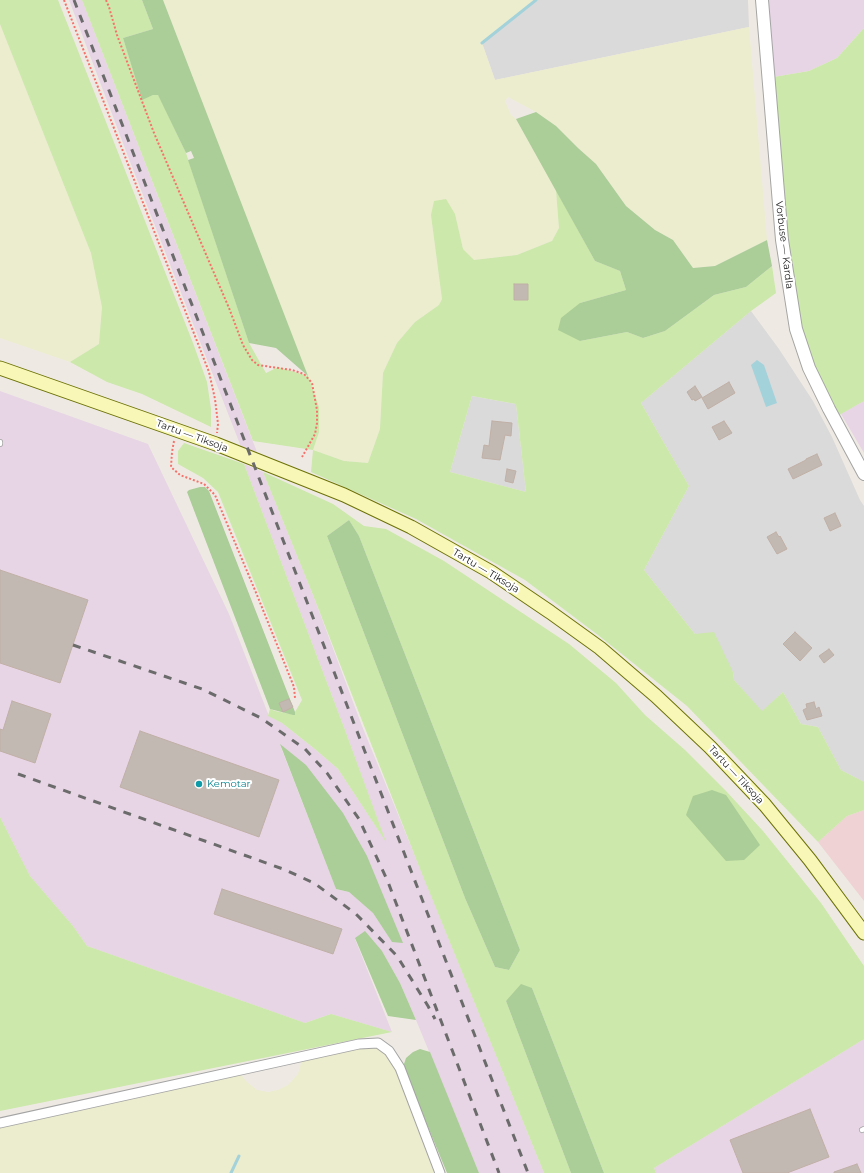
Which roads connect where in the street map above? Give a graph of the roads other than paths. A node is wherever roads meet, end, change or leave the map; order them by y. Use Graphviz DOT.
graph roads {
  1 [pos="762,0"];
  2 [pos="0,368"];
  3 [pos="864,474"];
  4 [pos="864,933"];
  5 [pos="0,1123"];
  6 [pos="440,1173"];
  1 -- 3 [label="street, Vorbuse — Kardla"];
  2 -- 4 [label="main road, Tartu — Tiksoja"];
  5 -- 6 [label="street"];
}
